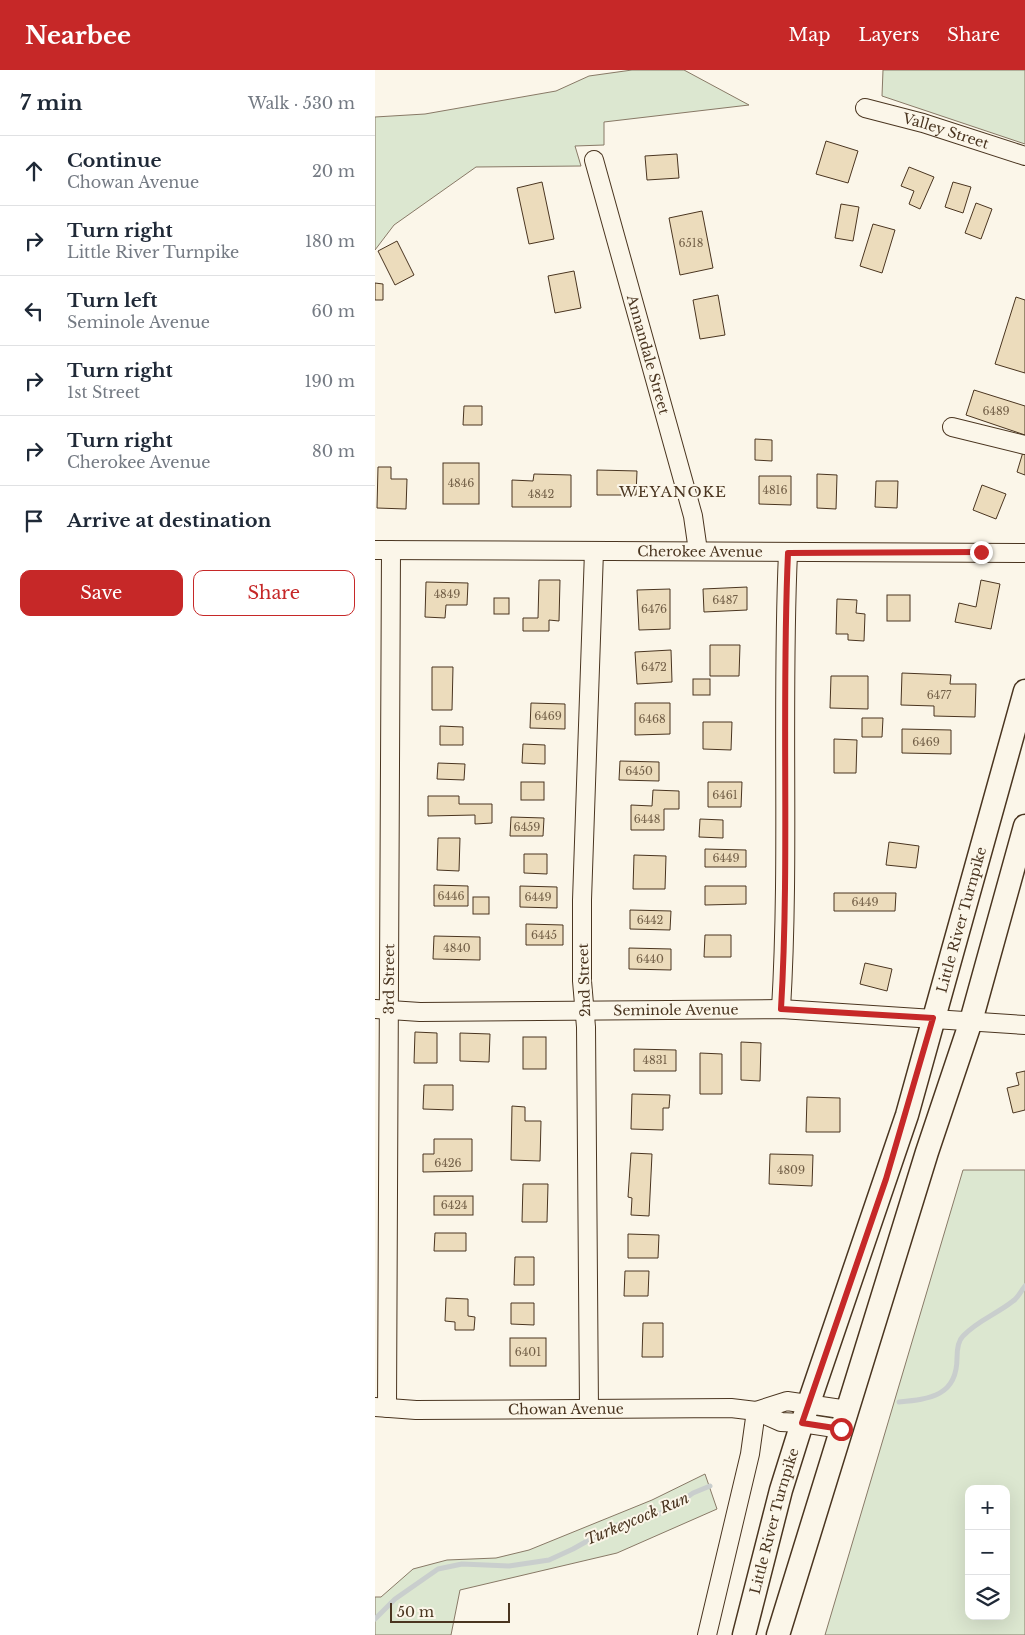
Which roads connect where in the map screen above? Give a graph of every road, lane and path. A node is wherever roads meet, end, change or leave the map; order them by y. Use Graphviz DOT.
graph roads {
  1 [pos="865,108"];
  2 [pos="1025,156"];
  3 [pos="594,160"];
  4 [pos="952,427"];
  5 [pos="1025,445"];
  6 [pos="383,550"];
  7 [pos="594,551"];
  8 [pos="698,552"];
  9 [pos="788,553"];
  10 [pos="1025,553"];
  11 [pos="1025,691"];
  12 [pos="1025,826"];
  13 [pos="584,1009"];
  14 [pos="781,1009"];
  15 [pos="382,1010"];
  16 [pos="933,1018"];
  17 [pos="971,1021"];
  18 [pos="1025,1025"];
  19 [pos="381,1408"];
  20 [pos="589,1409"];
  21 [pos="756,1411"];
  22 [pos="805,1413"];
  23 [pos="845,1420"];
  24 [pos="707,1635"];
  25 [pos="744,1635"];
  26 [pos="778,1635"];
  1 -- 2 [label="street, Valley Street"];
  3 -- 8 [label="street, Annandale Street"];
  4 -- 5 [label="street"];
  6 -- 7 [label="street, Cherokee Avenue"];
  6 -- 15 [label="street, 3rd Street"];
  7 -- 8 [label="street, Cherokee Avenue"];
  7 -- 13 [label="street, 2nd Street"];
  8 -- 9 [label="street, Cherokee Avenue"];
  9 -- 10 [label="street, Cherokee Avenue"];
  9 -- 14 [label="street"];
  11 -- 16 [label="main road, Little River Turnpike"];
  12 -- 17 [label="main road"];
  13 -- 14 [label="street, Seminole Avenue"];
  13 -- 15 [label="street, Seminole Avenue"];
  13 -- 20 [label="street, 2nd Street"];
  14 -- 16 [label="street, Seminole Avenue"];
  15 -- 19 [label="street, 3rd Street"];
  16 -- 17 [label="street, Seminole Avenue"];
  16 -- 22 [label="main road, Little River Turnpike"];
  17 -- 18 [label="street, Seminole Avenue"];
  17 -- 23 [label="main road"];
  19 -- 20 [label="street, Chowan Avenue"];
  20 -- 21 [label="street, Chowan Avenue"];
  21 -- 22 [label="street, Chowan Avenue"];
  21 -- 24 [label="street"];
  22 -- 23 [label="street, Chowan Avenue"];
  22 -- 25 [label="main road, Little River Turnpike"];
  23 -- 26 [label="main road"];
}
